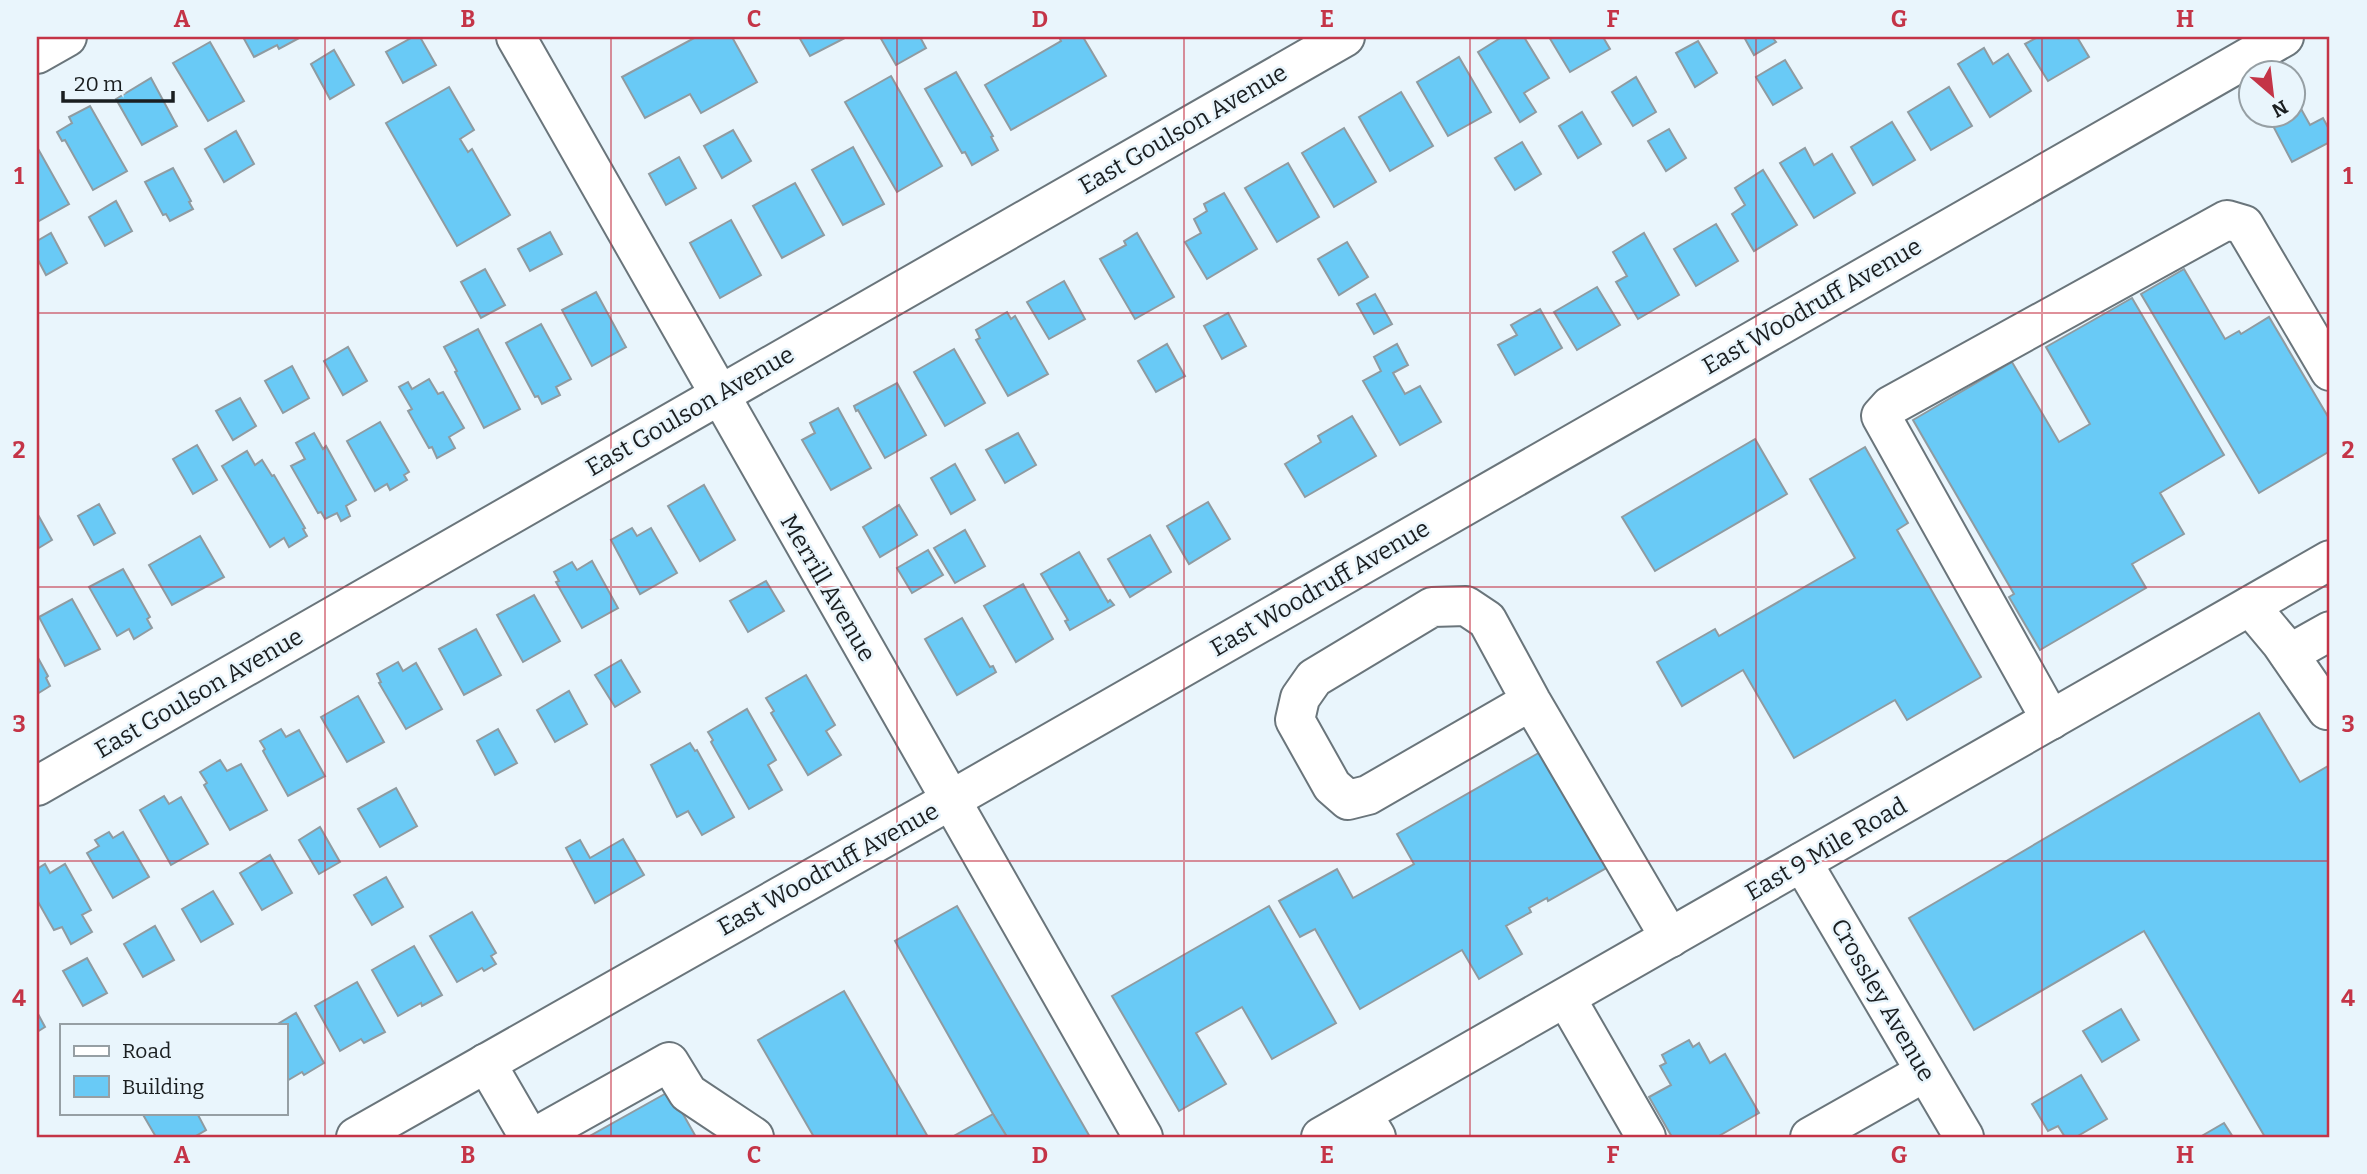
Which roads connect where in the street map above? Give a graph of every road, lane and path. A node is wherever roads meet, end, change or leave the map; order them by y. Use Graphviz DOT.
graph roads {
  1 [pos="67,37"];
  2 [pos="516,37"];
  3 [pos="1345,37"];
  4 [pos="2284,37"];
  5 [pos="37,54"];
  6 [pos="2330,371"];
  7 [pos="719,395"];
  8 [pos="2330,559"];
  9 [pos="2250,606"];
  10 [pos="2330,631"];
  11 [pos="2289,654"];
  12 [pos="1531,701"];
  13 [pos="2327,710"];
  14 [pos="2051,720"];
  15 [pos="37,786"];
  16 [pos="949,801"];
  17 [pos="1802,862"];
  18 [pos="1670,939"];
  19 [pos="1566,998"];
  20 [pos="486,1063"];
  21 [pos="1926,1072"];
  22 [pos="1369,1125"];
  23 [pos="356,1137"];
  24 [pos="529,1137"];
  25 [pos="535,1137"];
  26 [pos="754,1137"];
  27 [pos="1143,1137"];
  28 [pos="1321,1137"];
  29 [pos="1646,1137"];
  30 [pos="1810,1137"];
  31 [pos="1964,1137"];
  1 -- 5 [label="street"];
  2 -- 7 [label="street, Merrill Avenue"];
  3 -- 7 [label="street, East Goulson Avenue"];
  4 -- 16 [label="street, East Woodruff Avenue"];
  6 -- 14 [label="street"];
  7 -- 15 [label="street, East Goulson Avenue"];
  7 -- 16 [label="street, Merrill Avenue"];
  8 -- 9 [label="street, East 9 Mile Road"];
  9 -- 11 [label="street"];
  9 -- 14 [label="street, East 9 Mile Road"];
  10 -- 11 [label="street"];
  11 -- 13 [label="street"];
  12 -- 12 [label="street"];
  12 -- 18 [label="street"];
  14 -- 17 [label="street, East 9 Mile Road"];
  16 -- 20 [label="street, East Woodruff Avenue"];
  16 -- 27 [label="street, Merrill Avenue"];
  17 -- 18 [label="street, East 9 Mile Road"];
  17 -- 21 [label="street, Crossley Avenue"];
  18 -- 19 [label="street, East 9 Mile Road"];
  19 -- 22 [label="street, East 9 Mile Road"];
  19 -- 29 [label="street"];
  20 -- 23 [label="street, East Woodruff Avenue"];
  20 -- 24 [label="street"];
  21 -- 30 [label="street"];
  21 -- 31 [label="street, Crossley Avenue"];
  22 -- 28 [label="street, East 9 Mile Road"];
  25 -- 26 [label="street"];
}
